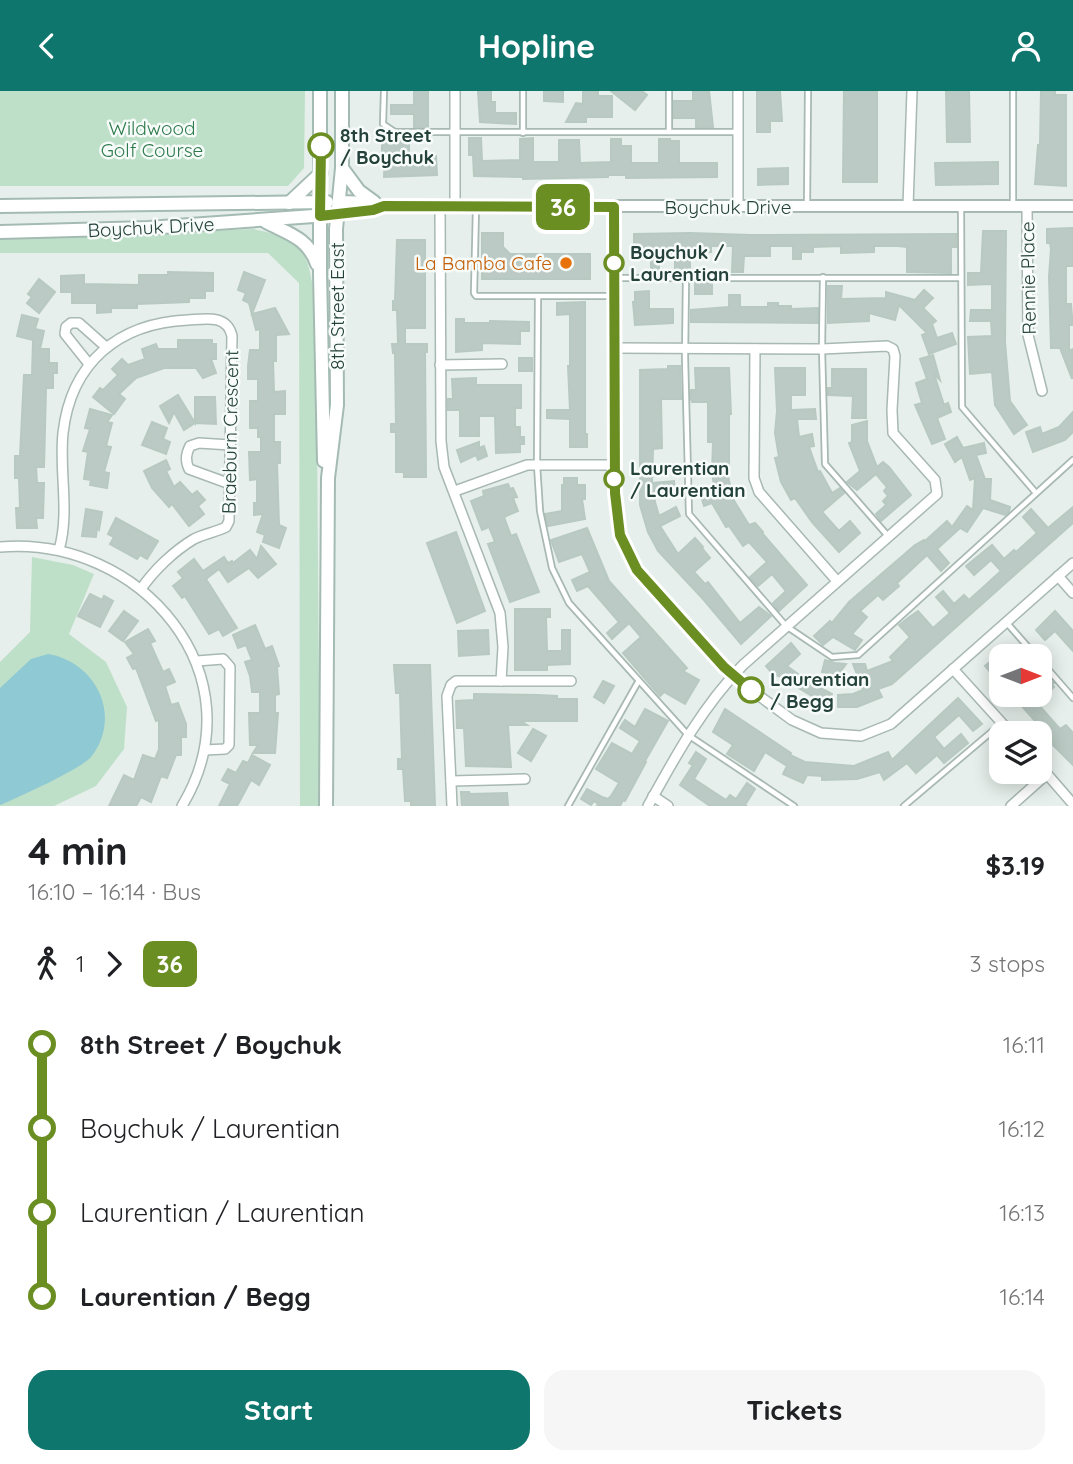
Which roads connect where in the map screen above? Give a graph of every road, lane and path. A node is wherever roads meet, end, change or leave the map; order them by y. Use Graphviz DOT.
graph roads {
  1 [pos="320,91"];
  2 [pos="342,91"];
  3 [pos="384,91"];
  4 [pos="455,91"];
  5 [pos="523,91"];
  6 [pos="669,91"];
  7 [pos="738,91"];
  8 [pos="808,91"];
  9 [pos="912,91"];
  10 [pos="1013,91"];
  11 [pos="669,132"];
  12 [pos="738,132"];
  13 [pos="455,133"];
  14 [pos="523,133"];
  15 [pos="342,168"];
  16 [pos="321,173"];
  17 [pos="289,203"];
  18 [pos="379,204"];
  19 [pos="440,206"];
  20 [pos="455,206"];
  21 [pos="476,206"];
  22 [pos="908,206"];
  23 [pos="1013,206"];
  24 [pos="1027,206"];
  25 [pos="1073,206"];
  26 [pos="0,207"];
  27 [pos="614,207"];
  28 [pos="738,207"];
  29 [pos="807,207"];
  30 [pos="961,207"];
  31 [pos="338,208"];
  32 [pos="320,209"];
  33 [pos="264,221"];
  34 [pos="0,232"];
  35 [pos="320,274"];
  36 [pos="823,277"];
  37 [pos="614,278"];
  38 [pos="961,278"];
  39 [pos="687,279"];
  40 [pos="614,296"];
  41 [pos="538,297"];
  42 [pos="106,347"];
  43 [pos="615,348"];
  44 [pos="685,348"];
  45 [pos="755,349"];
  46 [pos="822,349"];
  47 [pos="89,364"];
  48 [pos="502,364"];
  49 [pos="440,365"];
  50 [pos="1042,391"];
  51 [pos="230,445"];
  52 [pos="1073,460"];
  53 [pos="537,465"];
  54 [pos="614,465"];
  55 [pos="328,478"];
  56 [pos="230,484"];
  57 [pos="455,491"];
  58 [pos="1036,493"];
  59 [pos="888,536"];
  60 [pos="0,547"];
  61 [pos="59,550"];
  62 [pos="1073,563"];
  63 [pos="1058,576"];
  64 [pos="837,581"];
  65 [pos="141,589"];
  66 [pos="1073,593"];
  67 [pos="1006,622"];
  68 [pos="786,626"];
  69 [pos="1025,644"];
  70 [pos="197,661"];
  71 [pos="953,669"];
  72 [pos="1052,674"];
  73 [pos="733,675"];
  74 [pos="501,681"];
  75 [pos="571,681"];
  76 [pos="638,681"];
  77 [pos="1073,698"];
  78 [pos="1000,721"];
  79 [pos="989,734"];
  80 [pos="688,735"];
  81 [pos="205,750"];
  82 [pos="525,779"];
  83 [pos="1052,780"];
  84 [pos="451,781"];
  85 [pos="1036,784"];
  86 [pos="653,796"];
  87 [pos="1073,804"];
  88 [pos="182,806"];
  89 [pos="326,806"];
  90 [pos="452,806"];
  91 [pos="568,806"];
  92 [pos="648,806"];
  93 [pos="668,806"];
  94 [pos="794,806"];
  95 [pos="904,806"];
  96 [pos="1011,806"];
  1 -- 16 [label="main road, 8th Street East"];
  2 -- 15 [label="main road, 8th Street East"];
  3 -- 13 [label="lane"];
  4 -- 13 [label="street"];
  5 -- 14 [label="lane"];
  6 -- 11 [label="lane"];
  7 -- 12 [label="street"];
  8 -- 29 [label="lane"];
  9 -- 22 [label="street"];
  10 -- 23 [label="lane"];
  11 -- 12 [label="lane"];
  11 -- 14 [label="lane"];
  12 -- 28 [label="street"];
  13 -- 14 [label="lane"];
  13 -- 20 [label="street"];
  15 -- 18 [label="main road"];
  15 -- 31 [label="main road, 8th Street East"];
  16 -- 17 [label="main road"];
  16 -- 32 [label="main road, 8th Street East"];
  17 -- 26 [label="main road, Boychuk Drive"];
  17 -- 32 [label="main road, Boychuk Drive"];
  18 -- 19 [label="street, Boychuk Drive"];
  18 -- 31 [label="street, Boychuk Drive"];
  19 -- 20 [label="street, Boychuk Drive"];
  19 -- 49 [label="street"];
  20 -- 21 [label="street, Boychuk Drive"];
  21 -- 27 [label="street, Boychuk Drive"];
  21 -- 41 [label="lane"];
  22 -- 29 [label="street, Boychuk Drive"];
  22 -- 30 [label="street, Boychuk Drive"];
  23 -- 24 [label="street, Boychuk Drive"];
  23 -- 30 [label="street, Boychuk Drive"];
  24 -- 25 [label="street, Boychuk Drive"];
  24 -- 50 [label="street, Rennie Place"];
  27 -- 28 [label="street, Boychuk Drive"];
  27 -- 37 [label="street"];
  28 -- 29 [label="street, Boychuk Drive"];
  30 -- 38 [label="lane"];
  31 -- 32 [label="main road, Boychuk Drive"];
  31 -- 55 [label="main road, 8th Street East"];
  32 -- 33 [label="main road, Boychuk Drive"];
  32 -- 35 [label="main road, 8th Street East"];
  33 -- 34 [label="main road, Boychuk Drive"];
  33 -- 35 [label="main road"];
  35 -- 55 [label="main road, 8th Street East"];
  36 -- 38 [label="lane"];
  36 -- 39 [label="lane"];
  36 -- 46 [label="lane"];
  37 -- 39 [label="lane"];
  37 -- 40 [label="street"];
  38 -- 58 [label="lane"];
  39 -- 44 [label="lane"];
  40 -- 41 [label="lane"];
  40 -- 43 [label="street"];
  41 -- 53 [label="lane"];
  42 -- 47 [label="street, Braeburn Crescent"];
  42 -- 47 [label="street"];
  42 -- 51 [label="street, Braeburn Crescent"];
  43 -- 44 [label="street"];
  43 -- 54 [label="street"];
  44 -- 45 [label="street"];
  44 -- 68 [label="lane"];
  45 -- 46 [label="street"];
  45 -- 64 [label="street"];
  46 -- 59 [label="lane"];
  46 -- 59 [label="street"];
  47 -- 61 [label="street, Braeburn Crescent"];
  48 -- 49 [label="street"];
  49 -- 57 [label="street"];
  51 -- 56 [label="street, Braeburn Crescent"];
  51 -- 56 [label="street"];
  52 -- 58 [label="lane"];
  53 -- 54 [label="street"];
  53 -- 57 [label="street"];
  53 -- 76 [label="lane"];
  54 -- 73 [label="street"];
  55 -- 89 [label="main road, 8th Street East"];
  56 -- 65 [label="street, Braeburn Crescent"];
  57 -- 74 [label="street"];
  58 -- 68 [label="lane"];
  59 -- 64 [label="street"];
  60 -- 61 [label="street"];
  61 -- 65 [label="street"];
  62 -- 63 [label="street"];
  63 -- 66 [label="street"];
  63 -- 67 [label="street"];
  64 -- 68 [label="street"];
  65 -- 70 [label="street"];
  67 -- 69 [label="lane"];
  67 -- 71 [label="street"];
  68 -- 73 [label="street"];
  70 -- 81 [label="street"];
  70 -- 81 [label="street"];
  71 -- 73 [label="street"];
  71 -- 78 [label="street"];
  72 -- 77 [label="lane"];
  73 -- 80 [label="street"];
  74 -- 75 [label="street"];
  74 -- 84 [label="street"];
  76 -- 80 [label="lane"];
  76 -- 91 [label="lane"];
  79 -- 95 [label="lane"];
  80 -- 86 [label="street"];
  80 -- 94 [label="lane"];
  81 -- 88 [label="street"];
  82 -- 84 [label="street"];
  83 -- 87 [label="street"];
  84 -- 90 [label="street"];
  85 -- 96 [label="street"];
  86 -- 92 [label="street"];
  86 -- 93 [label="street"];
}
